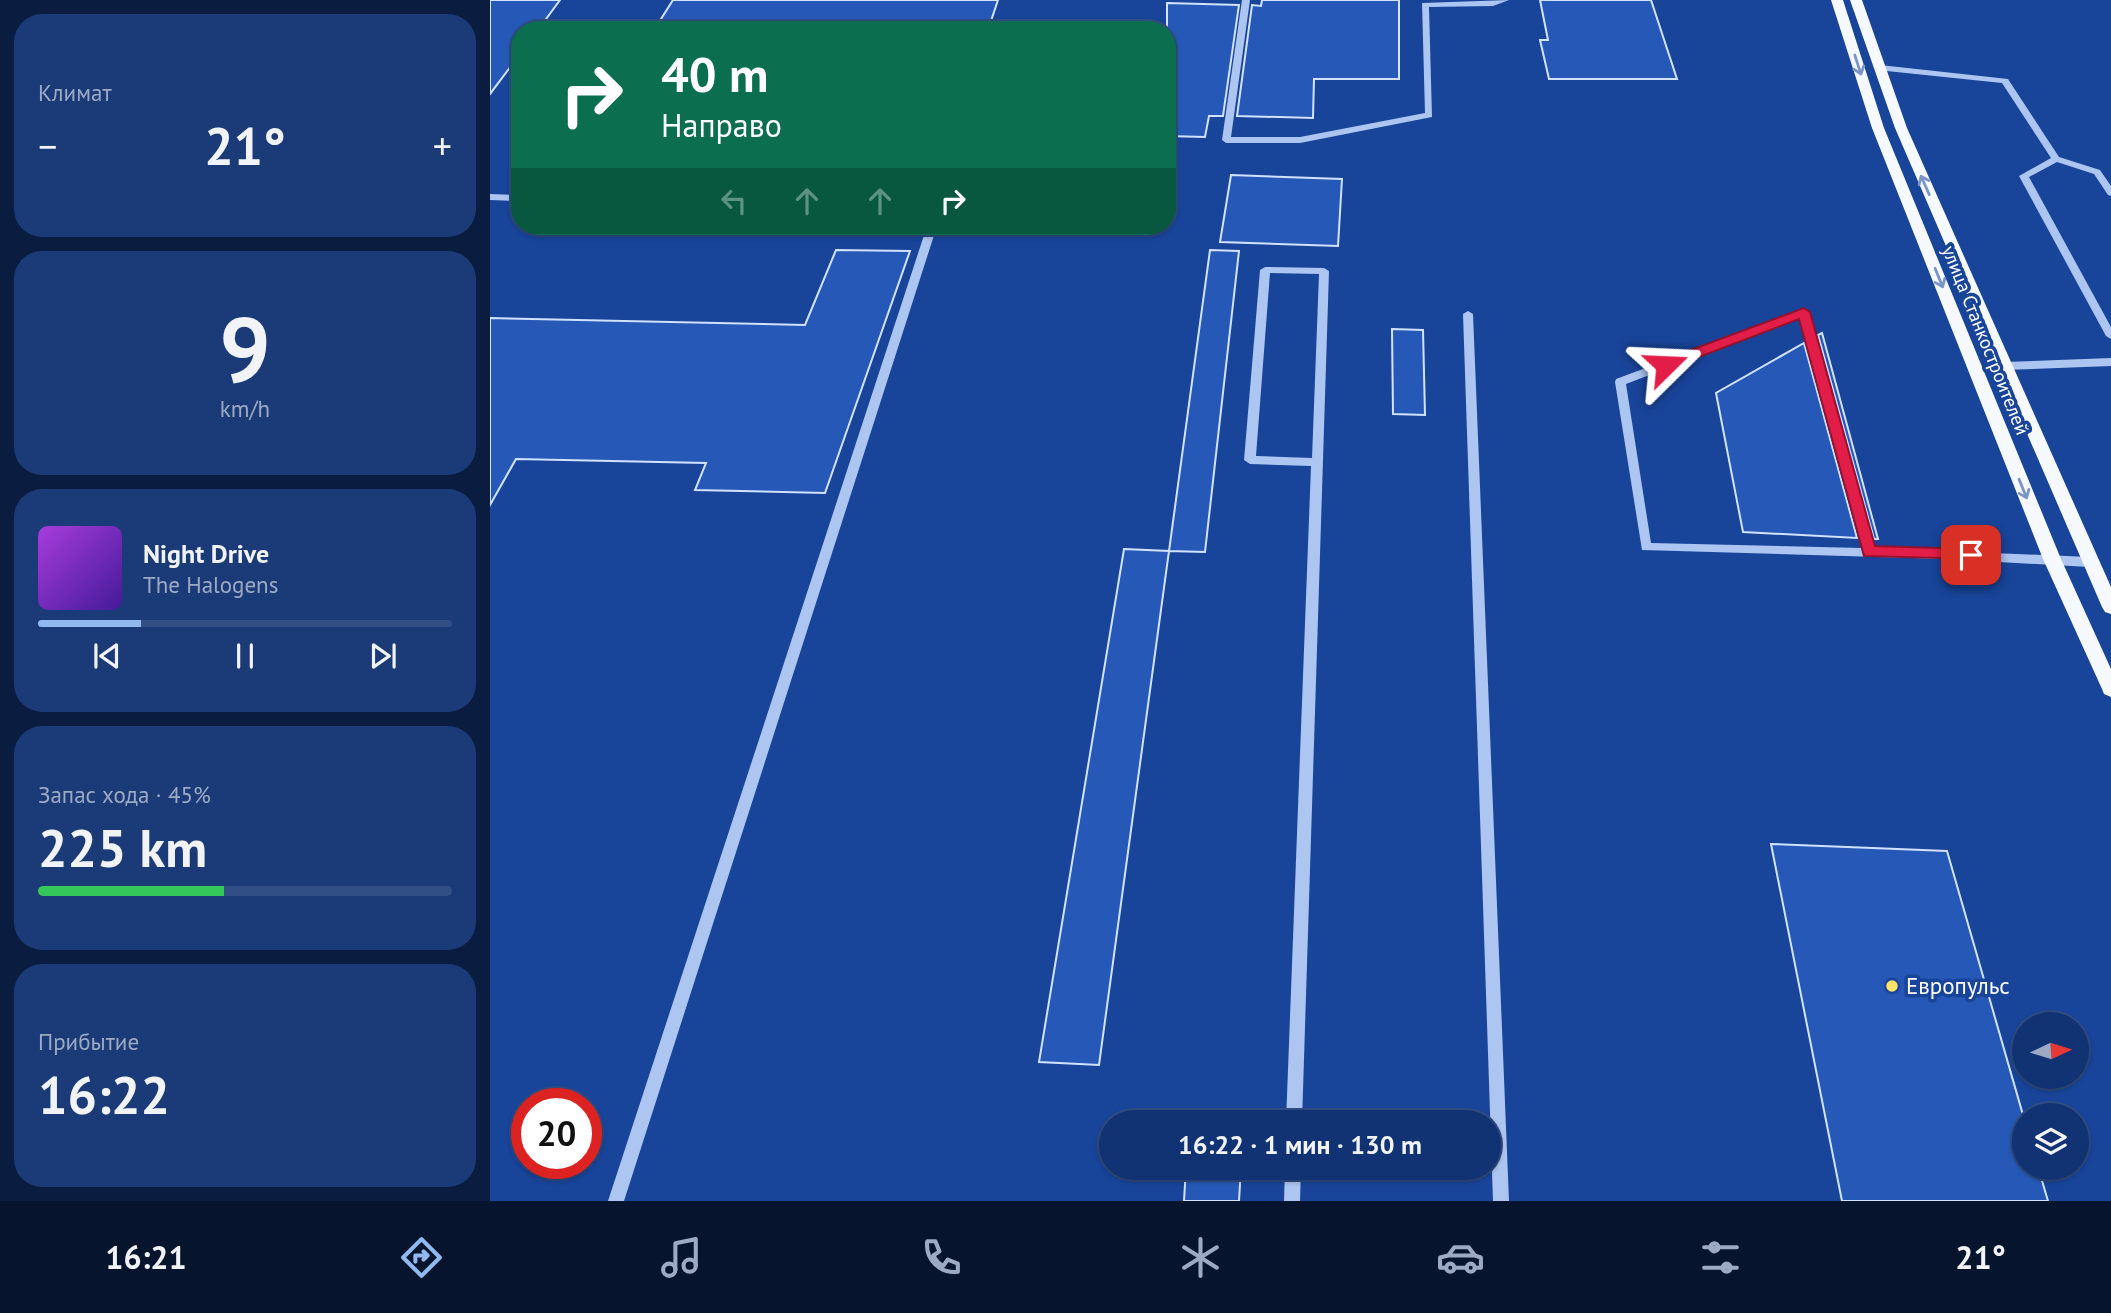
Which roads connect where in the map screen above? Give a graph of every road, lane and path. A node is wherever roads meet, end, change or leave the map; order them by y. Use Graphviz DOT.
graph roads {
  1 [pos="1246,0"];
  2 [pos="1505,0"];
  3 [pos="1838,0"];
  4 [pos="1856,0"];
  5 [pos="1425,2"];
  6 [pos="1880,68"];
  7 [pos="2056,159"];
  8 [pos="2111,193"];
  9 [pos="490,197"];
  10 [pos="511,198"];
  11 [pos="929,235"];
  12 [pos="1468,314"];
  13 [pos="2111,336"];
  14 [pos="2111,362"];
  15 [pos="2004,366"];
  16 [pos="1317,462"];
  17 [pos="1869,552"];
  18 [pos="2052,559"];
  19 [pos="2089,562"];
  20 [pos="2111,607"];
  21 [pos="2111,689"];
  22 [pos="1294,1110"];
  23 [pos="1293,1180"];
  24 [pos="616,1201"];
  25 [pos="1292,1201"];
  26 [pos="1501,1201"];
  1 -- 5 [label="lane"];
  2 -- 5 [label="lane"];
  3 -- 18 [label="main road, улица Станкостроителей, one-way"];
  4 -- 6 [label="main road, улица Станкостроителей"];
  6 -- 7 [label="lane"];
  15 -- 6 [label="main road, улица Станкостроителей, one-way"];
  7 -- 8 [label="lane"];
  7 -- 13 [label="lane"];
  9 -- 10 [label="lane"];
  11 -- 24 [label="lane"];
  12 -- 26 [label="lane"];
  14 -- 15 [label="lane"];
  15 -- 19 [label="main road, улица Станкостроителей"];
  16 -- 16 [label="lane"];
  16 -- 22 [label="lane"];
  17 -- 17 [label="lane"];
  17 -- 18 [label="lane"];
  18 -- 19 [label="lane"];
  18 -- 21 [label="main road, улица Станкостроителей"];
  19 -- 20 [label="main road, улица Станкостроителей"];
  23 -- 25 [label="lane"];
}
